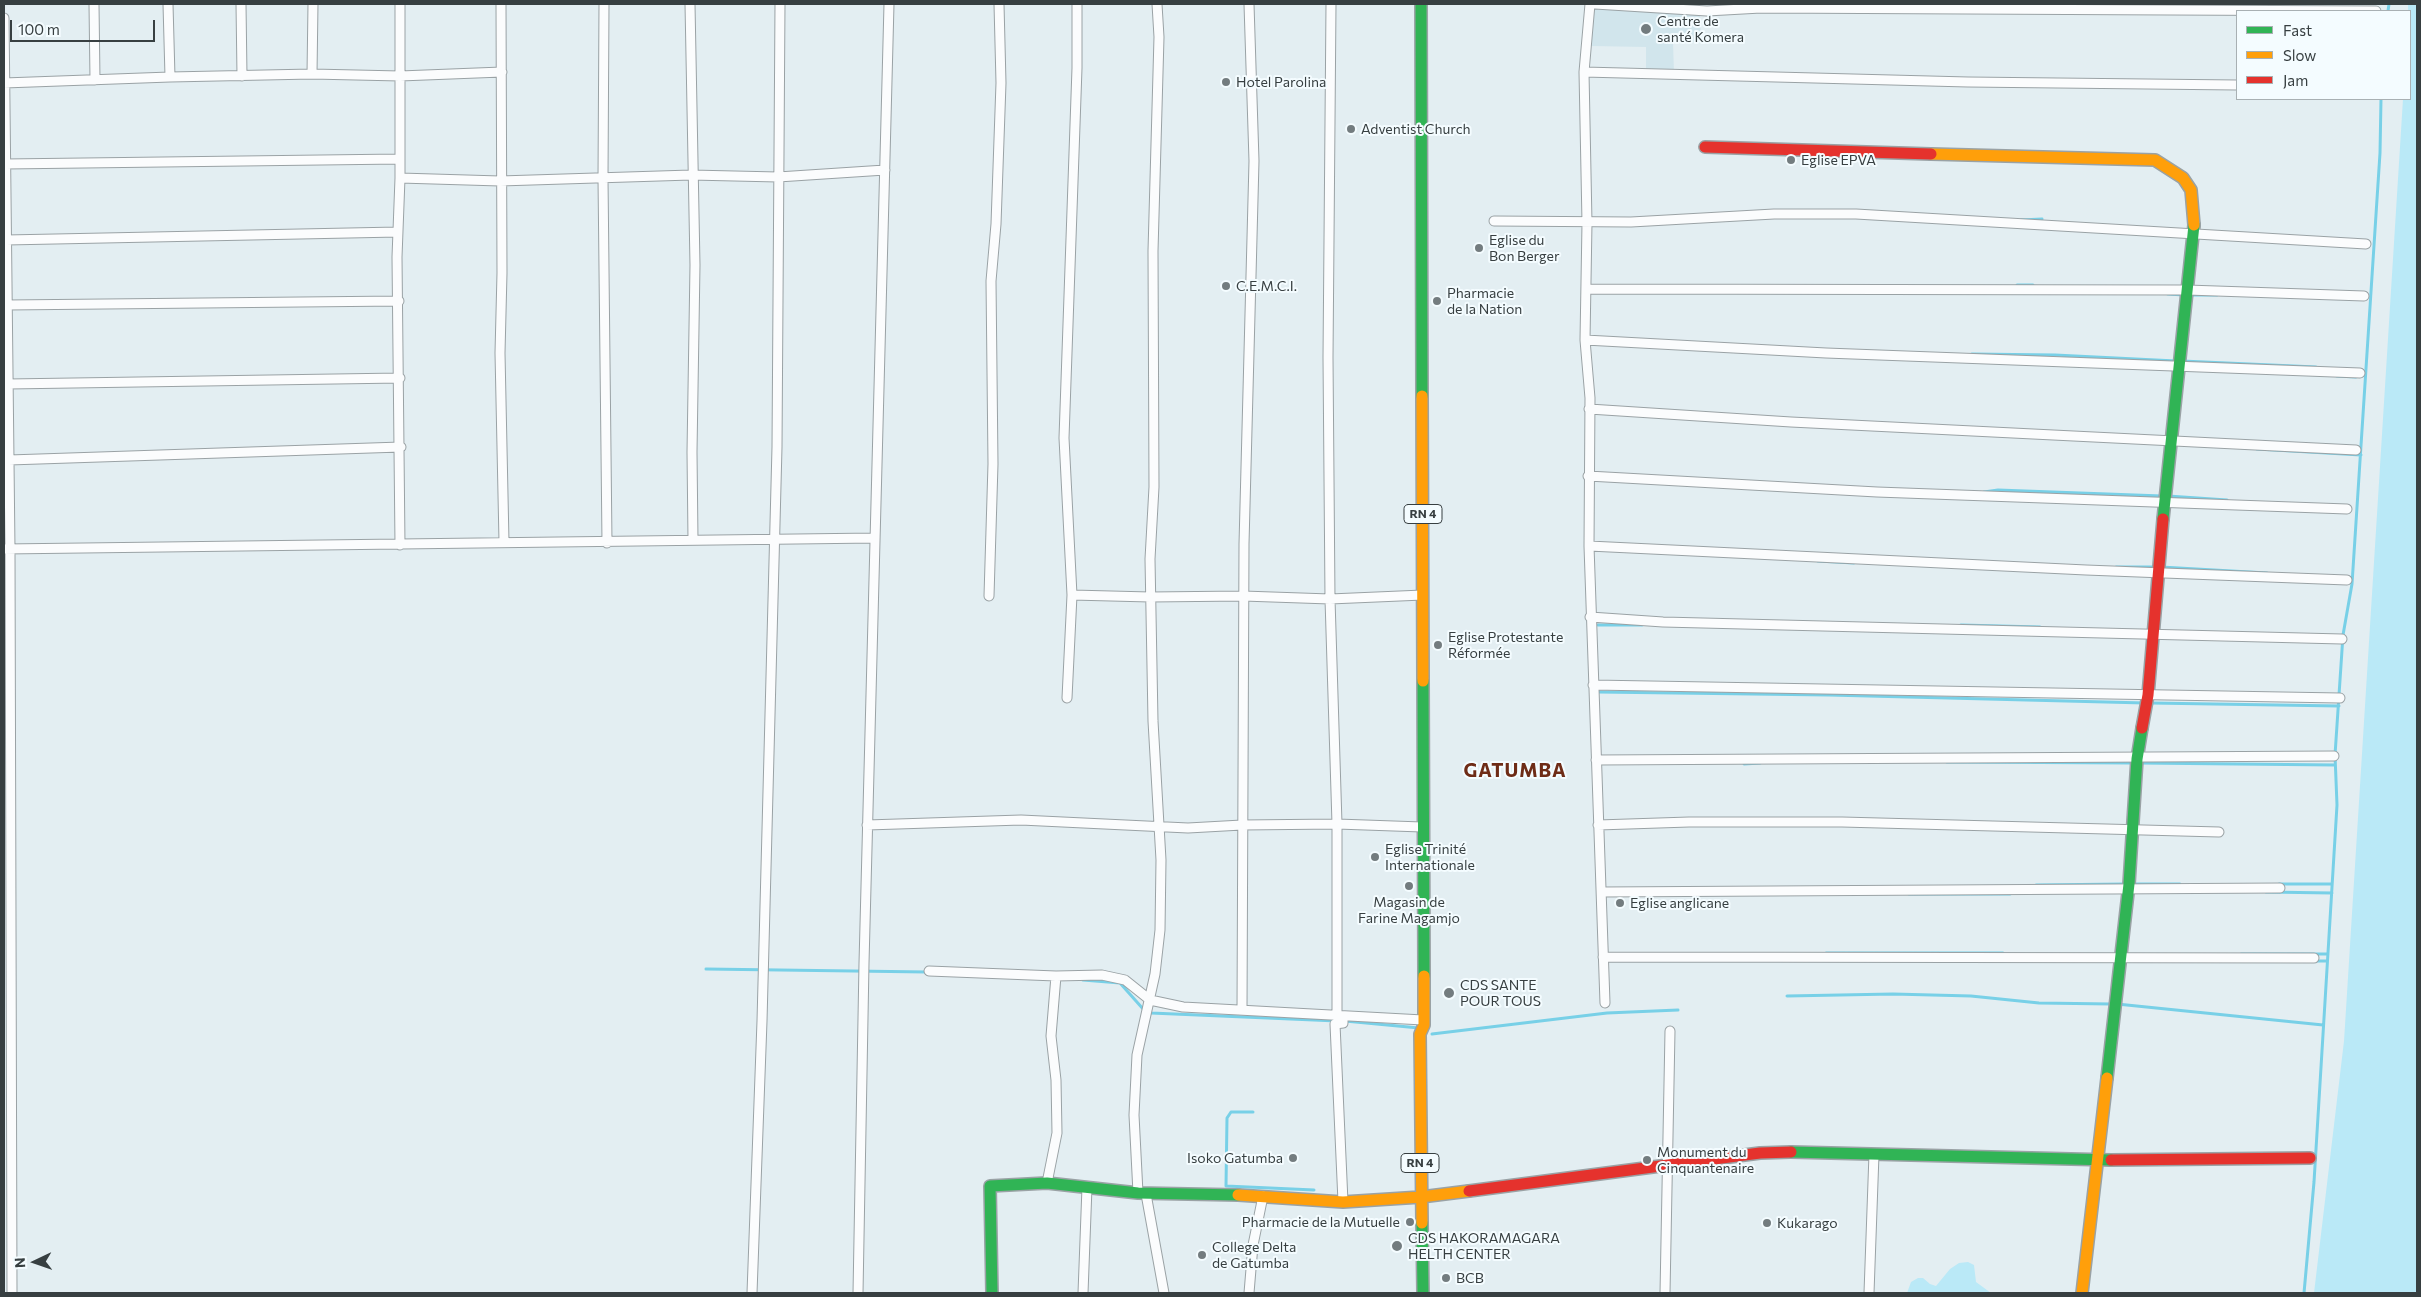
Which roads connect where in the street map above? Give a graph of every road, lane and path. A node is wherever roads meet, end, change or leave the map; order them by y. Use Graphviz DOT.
graph roads {
  1 [pos="94,4"];
  2 [pos="168,4"];
  3 [pos="241,4"];
  4 [pos="312,4"];
  5 [pos="400,4"];
  6 [pos="501,4"];
  7 [pos="604,4"];
  8 [pos="690,4"];
  9 [pos="780,4"];
  10 [pos="889,4"];
  11 [pos="999,4"];
  12 [pos="1077,4"];
  13 [pos="1157,4"];
  14 [pos="1249,4"];
  15 [pos="1331,4"];
  16 [pos="1421,4"];
  17 [pos="1590,4"];
  18 [pos="1595,4"];
  19 [pos="2236,10"];
  20 [pos="4,18"];
  21 [pos="502,72"];
  22 [pos="1584,72"];
  23 [pos="312,74"];
  24 [pos="242,76"];
  25 [pos="400,76"];
  26 [pos="170,77"];
  27 [pos="95,80"];
  28 [pos="4,84"];
  29 [pos="2236,85"];
  30 [pos="1705,147"];
  31 [pos="400,160"];
  32 [pos="5,164"];
  33 [pos="884,170"];
  34 [pos="691,175"];
  35 [pos="778,177"];
  36 [pos="400,178"];
  37 [pos="603,178"];
  38 [pos="500,180"];
  39 [pos="1494,221"];
  40 [pos="1587,223"];
  41 [pos="398,232"];
  42 [pos="2194,234"];
  43 [pos="6,240"];
  44 [pos="2366,244"];
  45 [pos="1586,290"];
  46 [pos="2188,290"];
  47 [pos="2364,296"];
  48 [pos="399,300"];
  49 [pos="7,306"];
  50 [pos="1585,340"];
  51 [pos="2180,365"];
  52 [pos="2360,373"];
  53 [pos="400,378"];
  54 [pos="8,384"];
  55 [pos="1589,409"];
  56 [pos="2170,440"];
  57 [pos="401,447"];
  58 [pos="2356,450"];
  59 [pos="8,460"];
  60 [pos="1588,476"];
  61 [pos="2164,501"];
  62 [pos="2347,509"];
  63 [pos="875,538"];
  64 [pos="693,540"];
  65 [pos="775,541"];
  66 [pos="504,542"];
  67 [pos="607,543"];
  68 [pos="400,545"];
  69 [pos="1588,546"];
  70 [pos="7,549"];
  71 [pos="2159,571"];
  72 [pos="2347,580"];
  73 [pos="1072,595"];
  74 [pos="1423,595"];
  75 [pos="989,596"];
  76 [pos="1244,596"];
  77 [pos="1150,597"];
  78 [pos="1330,599"];
  79 [pos="1590,617"];
  80 [pos="2153,634"];
  81 [pos="2342,639"];
  82 [pos="1593,686"];
  83 [pos="2148,695"];
  84 [pos="1067,698"];
  85 [pos="2340,698"];
  86 [pos="2334,756"];
  87 [pos="2137,759"];
  88 [pos="1596,760"];
  89 [pos="1337,824"];
  90 [pos="1242,825"];
  91 [pos="1598,825"];
  92 [pos="867,826"];
  93 [pos="1160,826"];
  94 [pos="1422,827"];
  95 [pos="2133,828"];
  96 [pos="2219,832"];
  97 [pos="2128,888"];
  98 [pos="2280,888"];
  99 [pos="1602,892"];
  100 [pos="1604,957"];
  101 [pos="2120,958"];
  102 [pos="2314,958"];
  103 [pos="929,971"];
  104 [pos="1056,979"];
  105 [pos="1605,1004"];
  106 [pos="1148,1008"];
  107 [pos="1242,1010"];
  108 [pos="1341,1018"];
  109 [pos="1423,1020"];
  110 [pos="1670,1032"];
  111 [pos="8,1099"];
  112 [pos="1874,1154"];
  113 [pos="2310,1158"];
  114 [pos="2098,1160"];
  115 [pos="1666,1167"];
  116 [pos="1047,1183"];
  117 [pos="1087,1187"];
  118 [pos="1142,1194"];
  119 [pos="1263,1196"];
  120 [pos="1420,1197"];
  121 [pos="1343,1202"];
  122 [pos="12,1293"];
  123 [pos="752,1293"];
  124 [pos="858,1293"];
  125 [pos="992,1293"];
  126 [pos="1083,1293"];
  127 [pos="1164,1293"];
  128 [pos="1249,1293"];
  129 [pos="1423,1293"];
  130 [pos="1665,1293"];
  131 [pos="1869,1293"];
  132 [pos="2082,1293"];
  1 -- 27 [label="street"];
  2 -- 26 [label="street"];
  3 -- 24 [label="street"];
  4 -- 23 [label="street"];
  5 -- 25 [label="street"];
  6 -- 21 [label="street"];
  7 -- 37 [label="street"];
  8 -- 34 [label="street"];
  9 -- 35 [label="street"];
  10 -- 33 [label="street"];
  11 -- 75 [label="street"];
  12 -- 73 [label="street"];
  13 -- 77 [label="street"];
  14 -- 76 [label="street"];
  15 -- 78 [label="street"];
  16 -- 74 [label="street, RN 4"];
  17 -- 22 [label="street"];
  18 -- 19 [label="street"];
  20 -- 28 [label="street"];
  21 -- 25 [label="street"];
  21 -- 38 [label="street"];
  22 -- 29 [label="street"];
  22 -- 40 [label="street"];
  23 -- 24 [label="street"];
  23 -- 25 [label="street"];
  24 -- 26 [label="street"];
  25 -- 31 [label="street"];
  26 -- 27 [label="street"];
  27 -- 28 [label="street"];
  28 -- 32 [label="street"];
  30 -- 42 [label="street"];
  31 -- 32 [label="street"];
  31 -- 36 [label="street"];
  32 -- 43 [label="street"];
  33 -- 35 [label="street"];
  33 -- 63 [label="street"];
  34 -- 35 [label="street"];
  34 -- 37 [label="street"];
  34 -- 64 [label="street"];
  35 -- 65 [label="street"];
  36 -- 38 [label="street"];
  36 -- 41 [label="street"];
  37 -- 38 [label="street"];
  37 -- 67 [label="street"];
  38 -- 66 [label="street"];
  39 -- 40 [label="street"];
  40 -- 42 [label="street"];
  40 -- 45 [label="street"];
  41 -- 43 [label="street"];
  41 -- 48 [label="street"];
  42 -- 44 [label="street"];
  42 -- 46 [label="street"];
  43 -- 49 [label="street"];
  45 -- 46 [label="street"];
  45 -- 50 [label="street"];
  46 -- 47 [label="street"];
  46 -- 51 [label="street"];
  48 -- 49 [label="street"];
  48 -- 53 [label="street"];
  49 -- 54 [label="street"];
  50 -- 51 [label="street"];
  50 -- 55 [label="street"];
  51 -- 52 [label="street"];
  51 -- 56 [label="street"];
  53 -- 54 [label="street"];
  53 -- 57 [label="street"];
  54 -- 59 [label="street"];
  55 -- 56 [label="street"];
  55 -- 60 [label="street"];
  56 -- 58 [label="street"];
  56 -- 61 [label="street"];
  57 -- 59 [label="street"];
  57 -- 68 [label="street"];
  59 -- 70 [label="street"];
  60 -- 61 [label="street"];
  60 -- 69 [label="street"];
  61 -- 62 [label="street"];
  61 -- 71 [label="street"];
  63 -- 65 [label="street"];
  63 -- 92 [label="street"];
  64 -- 65 [label="street"];
  64 -- 67 [label="street"];
  65 -- 123 [label="street"];
  66 -- 67 [label="street"];
  66 -- 68 [label="street"];
  68 -- 70 [label="street"];
  69 -- 71 [label="street"];
  69 -- 79 [label="street"];
  70 -- 111 [label="street"];
  71 -- 72 [label="street"];
  71 -- 80 [label="street"];
  73 -- 77 [label="street"];
  73 -- 84 [label="street"];
  74 -- 78 [label="street"];
  74 -- 94 [label="street, RN 4"];
  76 -- 77 [label="street"];
  76 -- 78 [label="street"];
  76 -- 90 [label="street"];
  77 -- 93 [label="street"];
  78 -- 89 [label="street"];
  79 -- 80 [label="street"];
  79 -- 82 [label="street"];
  80 -- 81 [label="street"];
  80 -- 83 [label="street"];
  82 -- 83 [label="street"];
  82 -- 88 [label="street"];
  83 -- 85 [label="street"];
  83 -- 87 [label="street"];
  86 -- 87 [label="street"];
  87 -- 88 [label="street"];
  87 -- 95 [label="street"];
  88 -- 91 [label="street"];
  89 -- 90 [label="street"];
  89 -- 94 [label="street"];
  89 -- 108 [label="street"];
  90 -- 93 [label="street"];
  90 -- 107 [label="street"];
  91 -- 95 [label="street"];
  91 -- 99 [label="street"];
  92 -- 93 [label="street"];
  92 -- 124 [label="street"];
  93 -- 106 [label="street"];
  94 -- 109 [label="street, RN 4"];
  95 -- 96 [label="street"];
  95 -- 97 [label="street"];
  97 -- 98 [label="street"];
  97 -- 99 [label="street"];
  97 -- 101 [label="street"];
  99 -- 100 [label="street"];
  100 -- 101 [label="street"];
  100 -- 105 [label="street"];
  101 -- 102 [label="street"];
  101 -- 114 [label="street"];
  103 -- 104 [label="street"];
  104 -- 106 [label="street"];
  104 -- 116 [label="street"];
  106 -- 107 [label="street"];
  106 -- 118 [label="street"];
  107 -- 108 [label="street"];
  108 -- 109 [label="street"];
  108 -- 121 [label="street"];
  109 -- 120 [label="street, RN 4"];
  110 -- 115 [label="street"];
  111 -- 122 [label="street"];
  112 -- 114 [label="street"];
  112 -- 115 [label="street"];
  112 -- 131 [label="street"];
  113 -- 114 [label="street"];
  114 -- 132 [label="street"];
  115 -- 120 [label="street"];
  115 -- 130 [label="street"];
  116 -- 117 [label="street"];
  116 -- 125 [label="street"];
  117 -- 118 [label="street"];
  117 -- 126 [label="street"];
  118 -- 119 [label="street"];
  118 -- 127 [label="street"];
  119 -- 121 [label="street"];
  119 -- 128 [label="street"];
  120 -- 121 [label="street"];
  120 -- 129 [label="street, RN 4"];
}
